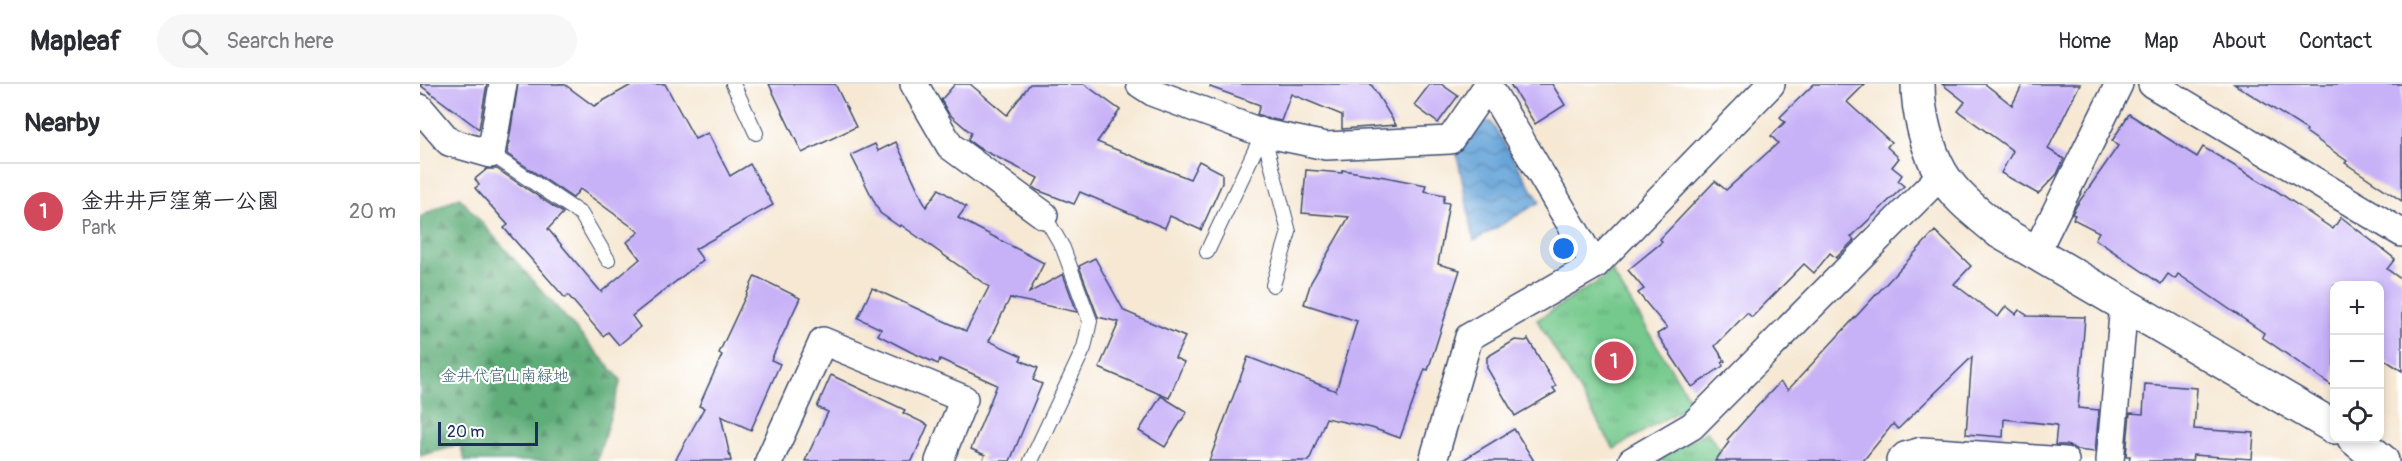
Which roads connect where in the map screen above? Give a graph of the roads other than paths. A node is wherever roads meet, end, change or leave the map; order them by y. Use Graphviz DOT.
graph roads {
  1 [pos="503,84"];
  2 [pos="733,84"];
  3 [pos="914,84"];
  4 [pos="1488,84"];
  5 [pos="1771,84"];
  6 [pos="1918,84"];
  7 [pos="2119,84"];
  8 [pos="2152,84"];
  9 [pos="1150,87"];
  10 [pos="420,108"];
  11 [pos="756,133"];
  12 [pos="1263,134"];
  13 [pos="491,154"];
  14 [pos="1942,174"];
  15 [pos="1044,215"];
  16 [pos="2402,233"];
  17 [pos="1207,252"];
  18 [pos="2036,252"];
  19 [pos="608,260"];
  20 [pos="1595,265"];
  21 [pos="1273,285"];
  22 [pos="2124,304"];
  23 [pos="2330,425"];
  24 [pos="2360,443"];
  25 [pos="769,461"];
  26 [pos="939,461"];
  27 [pos="1031,461"];
  28 [pos="1433,461"];
  29 [pos="1632,461"];
  30 [pos="1900,461"];
  31 [pos="2065,461"];
  32 [pos="2110,461"];
  33 [pos="2382,461"];
  1 -- 13 [label="street"];
  2 -- 11 [label="lane"];
  3 -- 15 [label="street"];
  4 -- 12 [label="street"];
  4 -- 20 [label="street"];
  5 -- 20 [label="street"];
  6 -- 14 [label="street"];
  7 -- 18 [label="street"];
  8 -- 16 [label="street"];
  9 -- 12 [label="street"];
  10 -- 13 [label="street"];
  12 -- 17 [label="lane"];
  12 -- 21 [label="lane"];
  13 -- 19 [label="lane"];
  14 -- 18 [label="street"];
  14 -- 29 [label="street"];
  15 -- 27 [label="lane"];
  18 -- 22 [label="street"];
  20 -- 28 [label="street"];
  22 -- 23 [label="street"];
  22 -- 32 [label="street"];
  24 -- 33 [label="street"];
  25 -- 26 [label="street"];
  30 -- 31 [label="street"];
}
